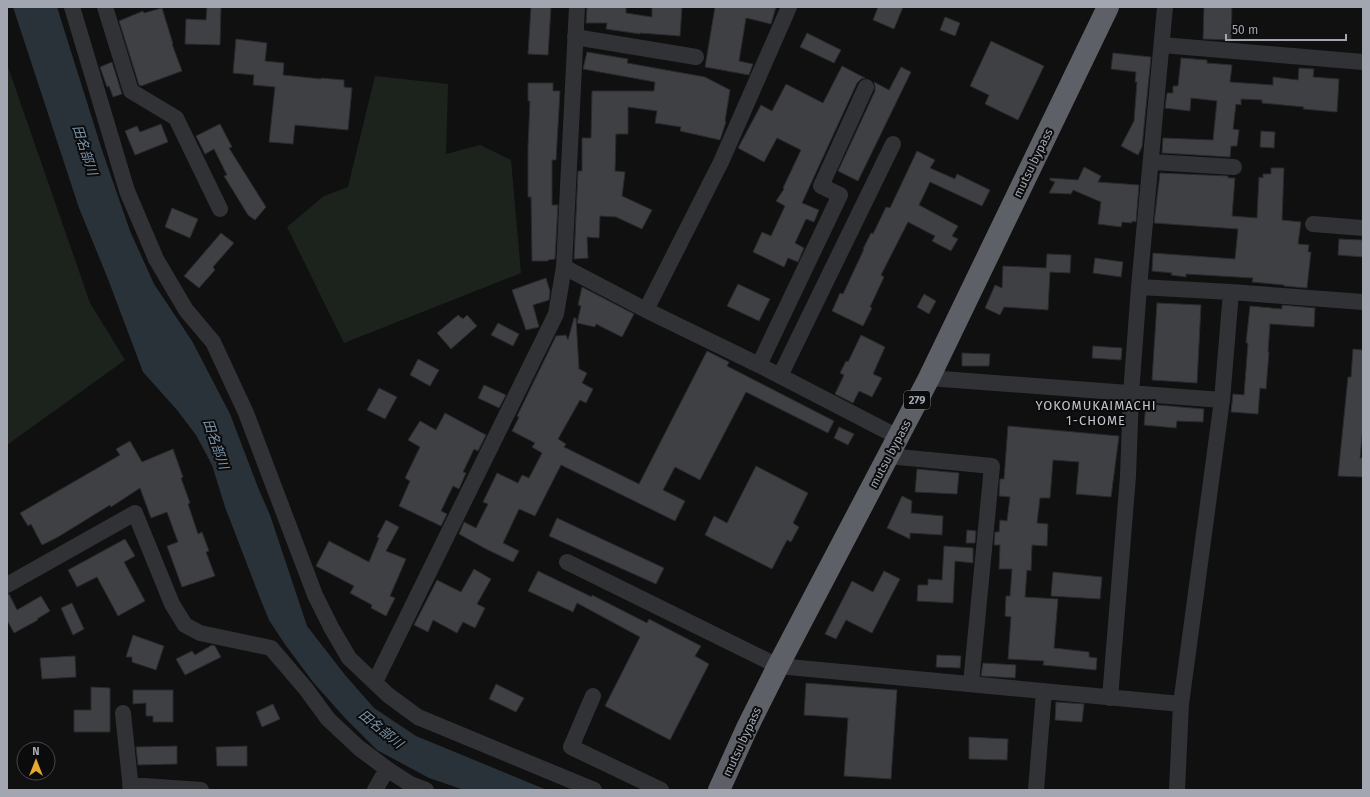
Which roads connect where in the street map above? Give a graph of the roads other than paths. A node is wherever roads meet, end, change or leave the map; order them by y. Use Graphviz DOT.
graph roads {
  1 [pos="72,7"];
  2 [pos="105,7"];
  3 [pos="577,7"];
  4 [pos="789,7"];
  5 [pos="1108,7"];
  6 [pos="1165,7"];
  7 [pos="575,37"];
  8 [pos="1162,45"];
  9 [pos="696,57"];
  10 [pos="1363,62"];
  11 [pos="866,87"];
  12 [pos="893,144"];
  13 [pos="1152,162"];
  14 [pos="1234,167"];
  15 [pos="220,209"];
  16 [pos="1313,224"];
  17 [pos="1363,228"];
  18 [pos="564,267"];
  19 [pos="1139,288"];
  20 [pos="1231,292"];
  21 [pos="1363,302"];
  22 [pos="646,310"];
  23 [pos="759,365"];
  24 [pos="780,376"];
  25 [pos="929,378"];
  26 [pos="1131,394"];
  27 [pos="1222,400"];
  28 [pos="898,437"];
  29 [pos="888,456"];
  30 [pos="567,562"];
  31 [pos="7,585"];
  32 [pos="778,666"];
  33 [pos="375,682"];
  34 [pos="971,684"];
  35 [pos="1044,691"];
  36 [pos="593,696"];
  37 [pos="1110,698"];
  38 [pos="1181,704"];
  39 [pos="123,713"];
  40 [pos="387,769"];
  41 [pos="131,788"];
  42 [pos="201,790"];
  43 [pos="375,790"];
  44 [pos="426,790"];
  45 [pos="594,790"];
  46 [pos="661,790"];
  47 [pos="719,790"];
  48 [pos="1036,790"];
  49 [pos="1177,790"];
  1 -- 33 [label="street"];
  2 -- 15 [label="street"];
  3 -- 7 [label="street"];
  4 -- 22 [label="street"];
  5 -- 25 [label="highway, mutsu bypass / 279"];
  6 -- 8 [label="street"];
  7 -- 9 [label="street"];
  7 -- 18 [label="street"];
  8 -- 10 [label="street"];
  8 -- 13 [label="street"];
  11 -- 23 [label="street"];
  12 -- 24 [label="street"];
  13 -- 14 [label="street"];
  13 -- 19 [label="street"];
  16 -- 17 [label="street"];
  18 -- 22 [label="street"];
  18 -- 33 [label="street"];
  19 -- 20 [label="street"];
  19 -- 26 [label="street"];
  20 -- 21 [label="street"];
  20 -- 27 [label="street"];
  22 -- 23 [label="street"];
  23 -- 24 [label="street"];
  24 -- 28 [label="street"];
  25 -- 26 [label="street"];
  25 -- 28 [label="highway, mutsu bypass / 279"];
  26 -- 27 [label="street"];
  26 -- 37 [label="street"];
  27 -- 38 [label="street"];
  28 -- 29 [label="highway, mutsu bypass / 279"];
  29 -- 32 [label="highway, mutsu bypass / 279"];
  29 -- 34 [label="street"];
  30 -- 32 [label="street"];
  31 -- 40 [label="street"];
  32 -- 34 [label="street"];
  32 -- 47 [label="highway, mutsu bypass / 279"];
  33 -- 45 [label="street"];
  34 -- 35 [label="street"];
  35 -- 37 [label="street"];
  35 -- 48 [label="street"];
  36 -- 46 [label="street"];
  37 -- 38 [label="street"];
  38 -- 49 [label="street"];
  39 -- 41 [label="street"];
  40 -- 43 [label="street"];
  40 -- 44 [label="street"];
  41 -- 42 [label="street"];
}
